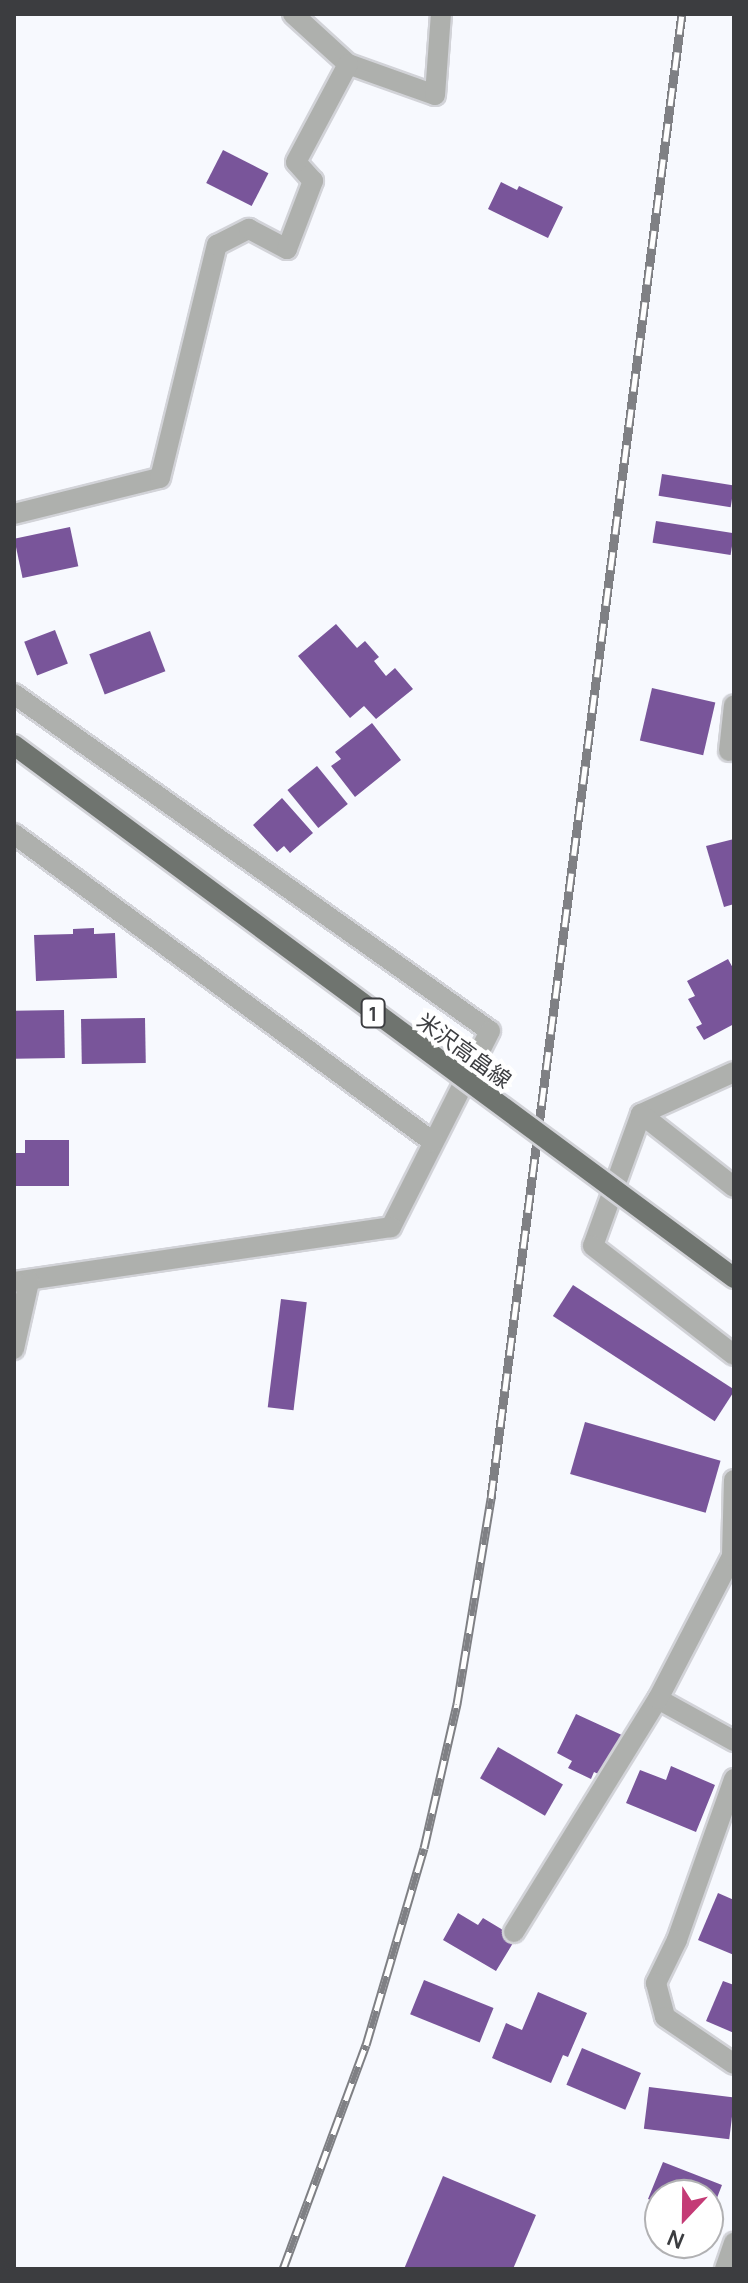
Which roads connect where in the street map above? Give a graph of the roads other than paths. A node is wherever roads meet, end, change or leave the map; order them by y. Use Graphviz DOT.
graph roads {
  1 [pos="293,14"];
  2 [pos="441,14"];
  3 [pos="348,64"];
  4 [pos="14,514"];
  5 [pos="14,694"];
  6 [pos="734,705"];
  7 [pos="14,745"];
  8 [pos="729,751"];
  9 [pos="14,834"];
  10 [pos="734,1072"];
  11 [pos="641,1114"];
  12 [pos="433,1142"];
  13 [pos="734,1187"];
  14 [pos="734,1278"];
  15 [pos="21,1282"];
  16 [pos="14,1349"];
  17 [pos="734,1355"];
  18 [pos="734,1480"];
  19 [pos="658,1699"];
  20 [pos="734,1741"];
  21 [pos="734,1779"];
  22 [pos="514,1932"];
  23 [pos="734,2064"];
  24 [pos="734,2243"];
  25 [pos="725,2269"];
  1 -- 3 [label="street"];
  2 -- 3 [label="street"];
  3 -- 4 [label="street"];
  5 -- 12 [label="street"];
  6 -- 8 [label="street"];
  7 -- 14 [label="main road, 米沢高畠線 / 1, bridge"];
  9 -- 12 [label="street"];
  10 -- 11 [label="street"];
  11 -- 13 [label="street"];
  11 -- 17 [label="street"];
  12 -- 15 [label="street"];
  15 -- 16 [label="street"];
  18 -- 19 [label="street"];
  19 -- 20 [label="street"];
  19 -- 22 [label="street"];
  21 -- 23 [label="street"];
  24 -- 25 [label="street"];
}
